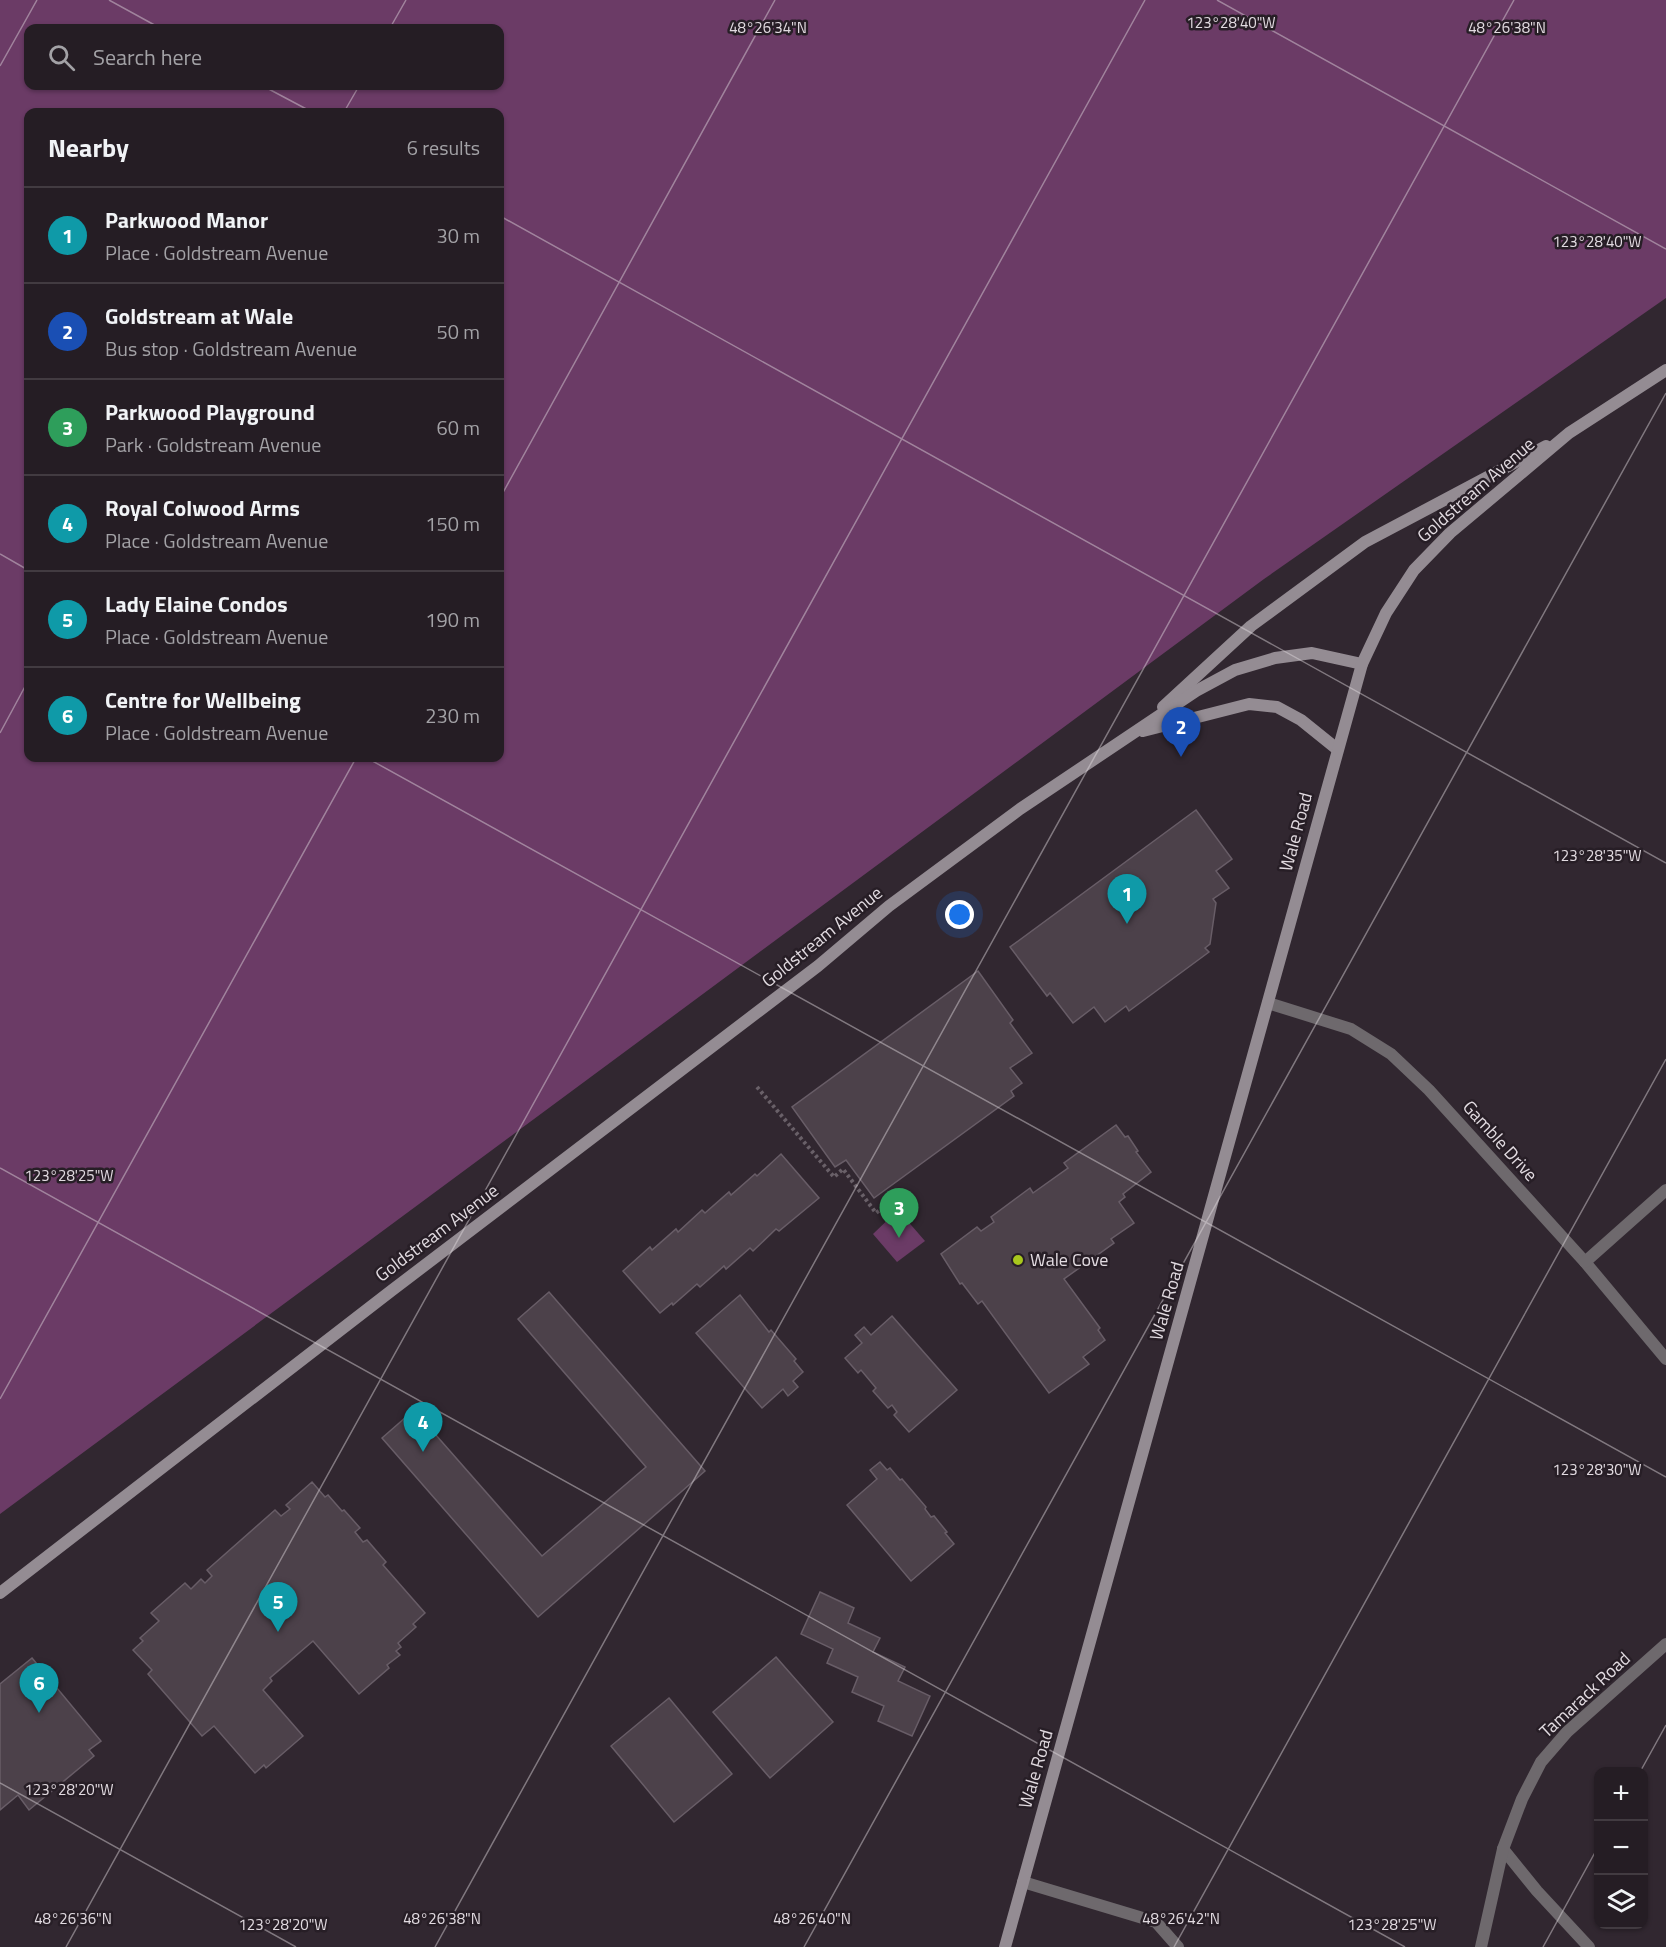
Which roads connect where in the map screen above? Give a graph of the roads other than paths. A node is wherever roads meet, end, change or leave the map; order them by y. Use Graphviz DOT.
graph roads {
  1 [pos="1666,370"];
  2 [pos="1569,433"];
  3 [pos="1362,664"];
  4 [pos="1134,734"];
  5 [pos="1337,748"];
  6 [pos="1268,1003"];
  7 [pos="1666,1190"];
  8 [pos="1585,1262"];
  9 [pos="1666,1359"];
  10 [pos="0,1593"];
  11 [pos="1666,1644"];
  12 [pos="1503,1849"];
  13 [pos="1023,1882"];
  14 [pos="1005,1947"];
  15 [pos="1178,1947"];
  16 [pos="1481,1947"];
  17 [pos="1589,1947"];
  1 -- 2 [label="main road, Goldstream Avenue"];
  2 -- 3 [label="main road, Goldstream Avenue"];
  2 -- 4 [label="main road"];
  3 -- 4 [label="main road, Goldstream Avenue"];
  3 -- 5 [label="main road, Wale Road"];
  4 -- 5 [label="main road"];
  4 -- 10 [label="main road, Goldstream Avenue"];
  5 -- 6 [label="main road, Wale Road"];
  6 -- 8 [label="street, Gamble Drive"];
  6 -- 13 [label="main road, Wale Road"];
  7 -- 8 [label="street"];
  8 -- 9 [label="street, Gamble Drive"];
  11 -- 12 [label="street, Tamarack Road"];
  12 -- 16 [label="street, Tamarack Road"];
  12 -- 17 [label="street"];
  13 -- 14 [label="main road, Wale Road"];
  13 -- 15 [label="street"];
}
